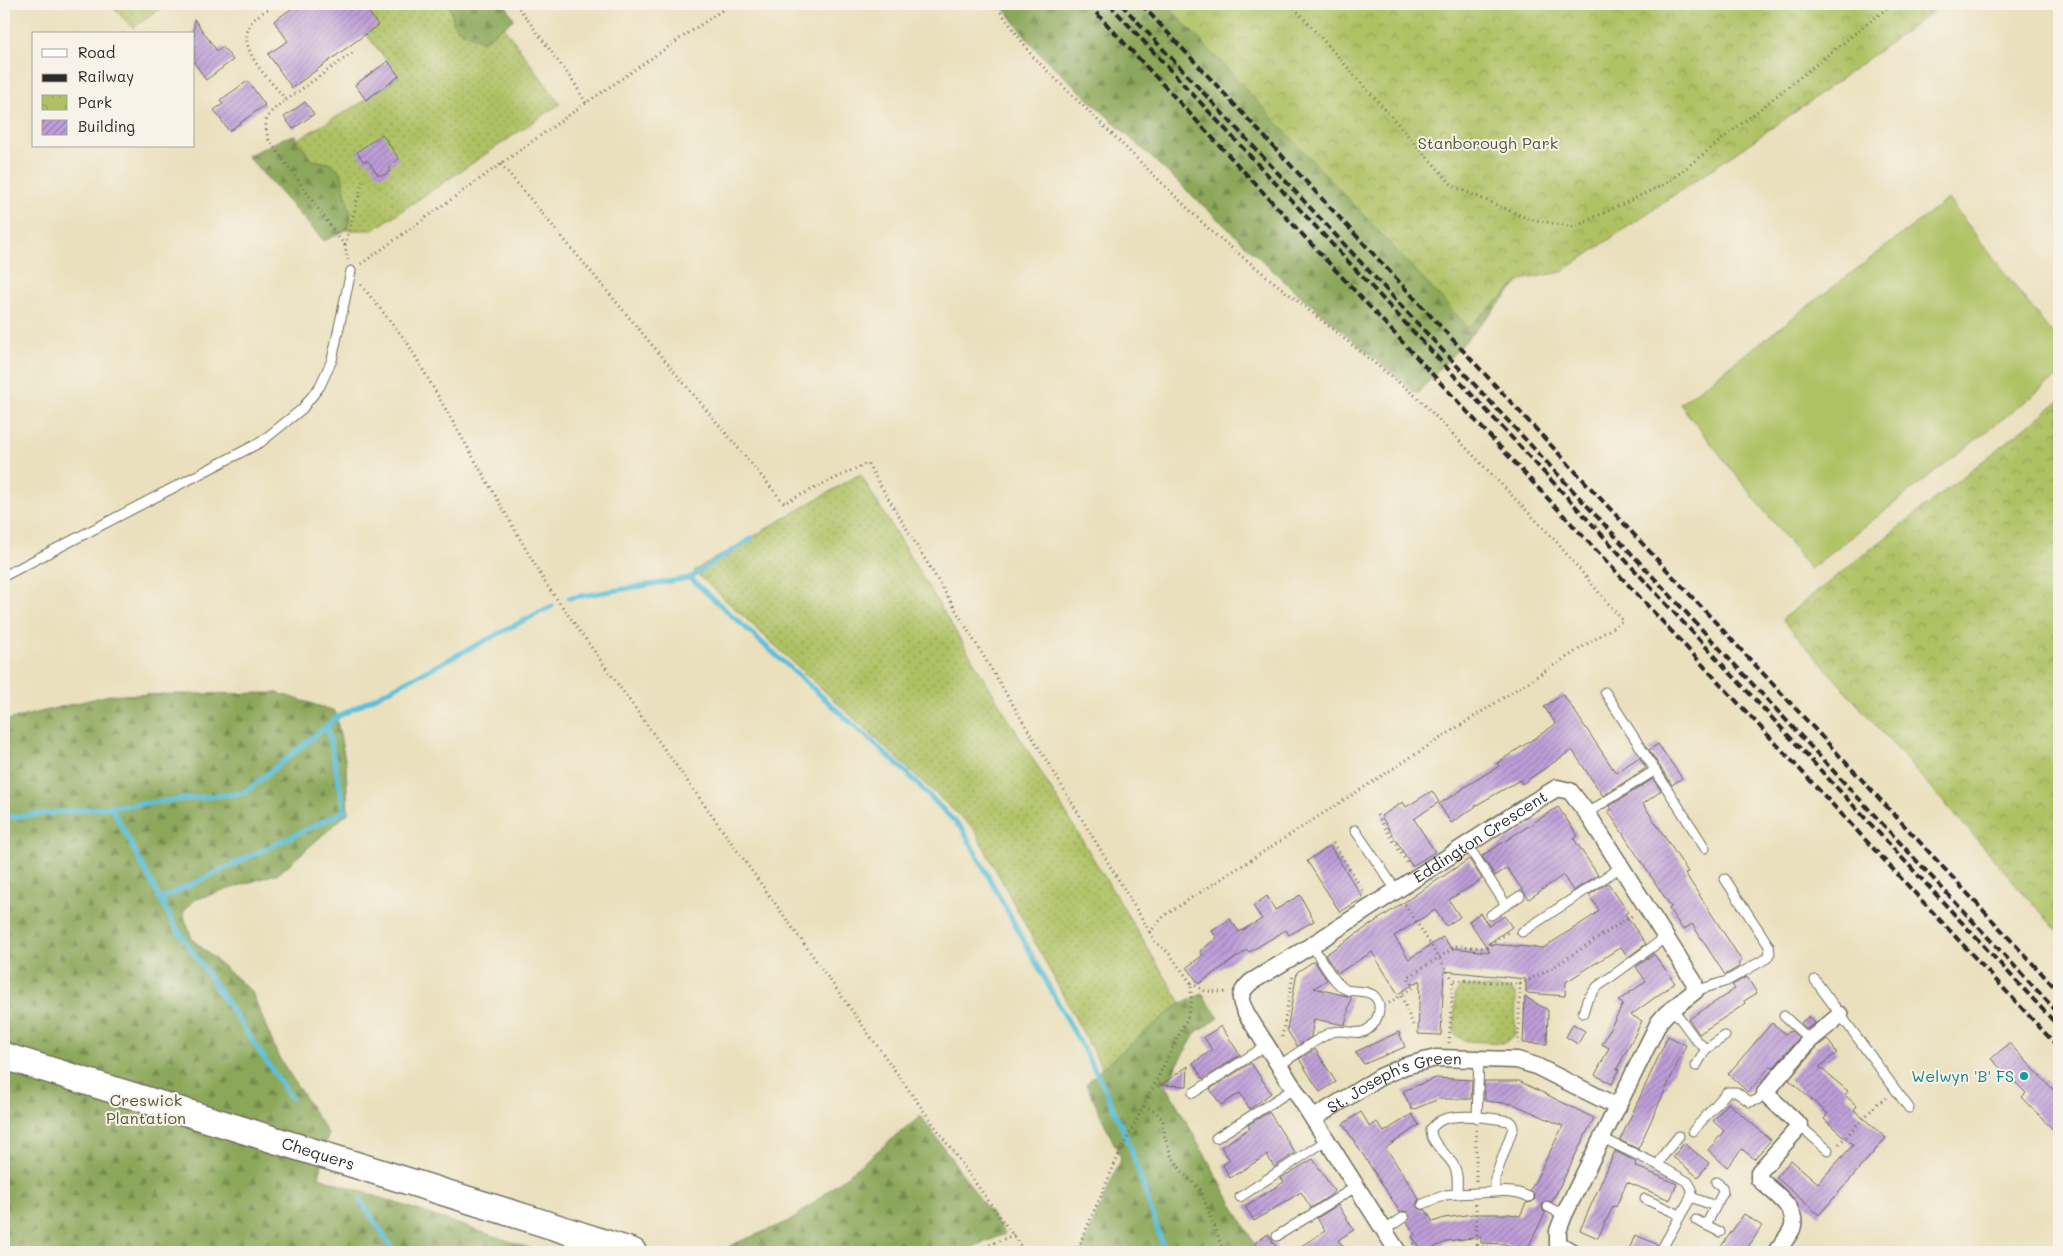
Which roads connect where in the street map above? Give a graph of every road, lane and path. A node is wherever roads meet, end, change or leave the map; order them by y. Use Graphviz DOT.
graph roads {
  1 [pos="276,4"];
  2 [pos="516,4"];
  3 [pos="731,4"];
  4 [pos="995,4"];
  5 [pos="1291,4"];
  6 [pos="1892,4"];
  7 [pos="355,51"];
  8 [pos="286,100"];
  9 [pos="586,103"];
  10 [pos="501,164"];
  11 [pos="363,180"];
  12 [pos="344,246"];
  13 [pos="351,271"];
  14 [pos="4,576"];
  15 [pos="1604,692"];
  16 [pos="1654,771"];
  17 [pos="1586,813"];
  18 [pos="1377,815"];
  19 [pos="1355,830"];
  20 [pos="1333,843"];
  21 [pos="1467,844"];
  22 [pos="1705,848"];
  23 [pos="1621,867"];
  24 [pos="1417,877"];
  25 [pos="1725,879"];
  26 [pos="1396,890"];
  27 [pos="1520,896"];
  28 [pos="1506,905"];
  29 [pos="1373,906"];
  30 [pos="1646,907"];
  31 [pos="1491,915"];
  32 [pos="1150,932"];
  33 [pos="1522,932"];
  34 [pos="1666,937"];
  35 [pos="1315,951"];
  36 [pos="1438,957"];
  37 [pos="1453,980"];
  38 [pos="1815,980"];
  39 [pos="1191,983"];
  40 [pos="1520,984"];
  41 [pos="1695,991"];
  42 [pos="1240,995"];
  43 [pos="1673,1009"];
  44 [pos="1583,1013"];
  45 [pos="1840,1015"];
  46 [pos="1784,1016"];
  47 [pos="1413,1025"];
  48 [pos="1725,1036"];
  49 [pos="1810,1040"];
  50 [pos="1266,1045"];
  51 [pos="1706,1049"];
  52 [pos="4,1056"];
  53 [pos="1294,1056"];
  54 [pos="1448,1058"];
  55 [pos="1480,1058"];
  56 [pos="1517,1060"];
  57 [pos="1280,1065"];
  58 [pos="1696,1066"];
  59 [pos="1295,1088"];
  60 [pos="1896,1090"];
  61 [pos="1193,1093"];
  62 [pos="1765,1093"];
  63 [pos="1144,1106"];
  64 [pos="1618,1107"];
  65 [pos="1909,1108"];
  66 [pos="1314,1118"];
  67 [pos="1476,1118"];
  68 [pos="1800,1126"];
  69 [pos="1693,1131"];
  70 [pos="1678,1136"];
  71 [pos="1216,1138"];
  72 [pos="1602,1138"];
  73 [pos="1327,1140"];
  74 [pos="1828,1150"];
  75 [pos="1658,1165"];
  76 [pos="1716,1182"];
  77 [pos="1357,1186"];
  78 [pos="1495,1192"];
  79 [pos="1457,1194"];
  80 [pos="1240,1197"];
  81 [pos="1529,1197"];
  82 [pos="1690,1197"];
  83 [pos="1645,1199"];
  84 [pos="1423,1204"];
  85 [pos="1715,1206"];
  86 [pos="1548,1207"];
  87 [pos="1564,1215"];
  88 [pos="1680,1215"];
  89 [pos="1404,1217"];
  90 [pos="1696,1220"];
  91 [pos="1706,1225"];
  92 [pos="1385,1230"];
  93 [pos="1720,1232"];
  94 [pos="1014,1235"];
  95 [pos="1277,1236"];
  96 [pos="632,1252"];
  97 [pos="972,1252"];
  98 [pos="1025,1252"];
  99 [pos="1076,1252"];
  100 [pos="1224,1252"];
  101 [pos="1398,1252"];
  102 [pos="1443,1252"];
  103 [pos="1510,1252"];
  104 [pos="1572,1252"];
  105 [pos="1660,1252"];
  106 [pos="1776,1252"];
  1 -- 8 [label="path"];
  2 -- 9 [label="path"];
  3 -- 9 [label="path"];
  4 -- 32 [label="path"];
  5 -- 6 [label="path"];
  7 -- 8 [label="path"];
  8 -- 12 [label="path"];
  9 -- 10 [label="path"];
  10 -- 13 [label="path"];
  10 -- 32 [label="path"];
  11 -- 12 [label="path"];
  12 -- 13 [label="path"];
  13 -- 14 [label="lane"];
  13 -- 94 [label="path"];
  15 -- 16 [label="lane"];
  16 -- 17 [label="lane"];
  16 -- 22 [label="lane"];
  17 -- 21 [label="street, Eddington Crescent"];
  17 -- 23 [label="street, Eddington Crescent"];
  18 -- 24 [label="path"];
  19 -- 26 [label="lane"];
  20 -- 29 [label="path"];
  21 -- 24 [label="street, Eddington Crescent"];
  21 -- 28 [label="lane"];
  23 -- 30 [label="street, Eddington Crescent"];
  23 -- 33 [label="lane"];
  24 -- 26 [label="street, Eddington Crescent"];
  25 -- 41 [label="lane"];
  26 -- 29 [label="street, Eddington Crescent"];
  26 -- 36 [label="path"];
  27 -- 28 [label="lane"];
  28 -- 31 [label="lane"];
  29 -- 35 [label="street, Eddington Crescent"];
  30 -- 34 [label="street, Eddington Crescent"];
  30 -- 40 [label="path"];
  32 -- 39 [label="path"];
  33 -- 36 [label="path"];
  34 -- 41 [label="street, Eddington Crescent"];
  34 -- 44 [label="lane"];
  35 -- 42 [label="street, Eddington Crescent"];
  35 -- 53 [label="path"];
  35 -- 53 [label="lane"];
  36 -- 37 [label="path"];
  36 -- 47 [label="path"];
  37 -- 40 [label="path"];
  37 -- 54 [label="path"];
  38 -- 45 [label="lane"];
  39 -- 42 [label="path"];
  39 -- 63 [label="path"];
  40 -- 56 [label="path"];
  41 -- 43 [label="street"];
  42 -- 50 [label="street"];
  43 -- 51 [label="lane"];
  43 -- 64 [label="street"];
  45 -- 49 [label="street"];
  45 -- 60 [label="lane"];
  46 -- 49 [label="lane"];
  48 -- 51 [label="lane"];
  49 -- 62 [label="street"];
  50 -- 57 [label="street"];
  50 -- 61 [label="lane"];
  51 -- 58 [label="lane"];
  52 -- 96 [label="main road, Chequers"];
  53 -- 57 [label="lane"];
  54 -- 55 [label="street, St. Joseph's Green"];
  54 -- 66 [label="street, St. Joseph's Green"];
  55 -- 56 [label="street, St. Joseph's Green"];
  55 -- 67 [label="lane, St. Joseph's Green"];
  56 -- 64 [label="street, St. Joseph's Green"];
  57 -- 59 [label="street"];
  59 -- 66 [label="street"];
  59 -- 71 [label="lane"];
  60 -- 65 [label="lane"];
  60 -- 74 [label="path"];
  62 -- 68 [label="street"];
  62 -- 69 [label="lane"];
  63 -- 99 [label="path"];
  63 -- 100 [label="path"];
  64 -- 72 [label="street"];
  66 -- 73 [label="street"];
  67 -- 78 [label="lane"];
  67 -- 79 [label="lane"];
  68 -- 74 [label="lane"];
  68 -- 106 [label="street"];
  70 -- 75 [label="lane"];
  72 -- 75 [label="lane"];
  72 -- 87 [label="street"];
  73 -- 77 [label="street"];
  73 -- 80 [label="lane"];
  75 -- 82 [label="lane"];
  76 -- 85 [label="lane"];
  77 -- 92 [label="street"];
  77 -- 95 [label="lane"];
  78 -- 79 [label="lane"];
  78 -- 81 [label="lane"];
  79 -- 84 [label="lane"];
  82 -- 85 [label="lane"];
  82 -- 88 [label="lane"];
  83 -- 88 [label="lane"];
  85 -- 91 [label="lane"];
  86 -- 87 [label="lane"];
  87 -- 104 [label="street"];
  88 -- 105 [label="lane"];
  89 -- 92 [label="lane"];
  90 -- 91 [label="lane"];
  91 -- 93 [label="lane"];
  92 -- 101 [label="street"];
  94 -- 97 [label="path"];
  94 -- 98 [label="path"];
  102 -- 103 [label="path"];
}
